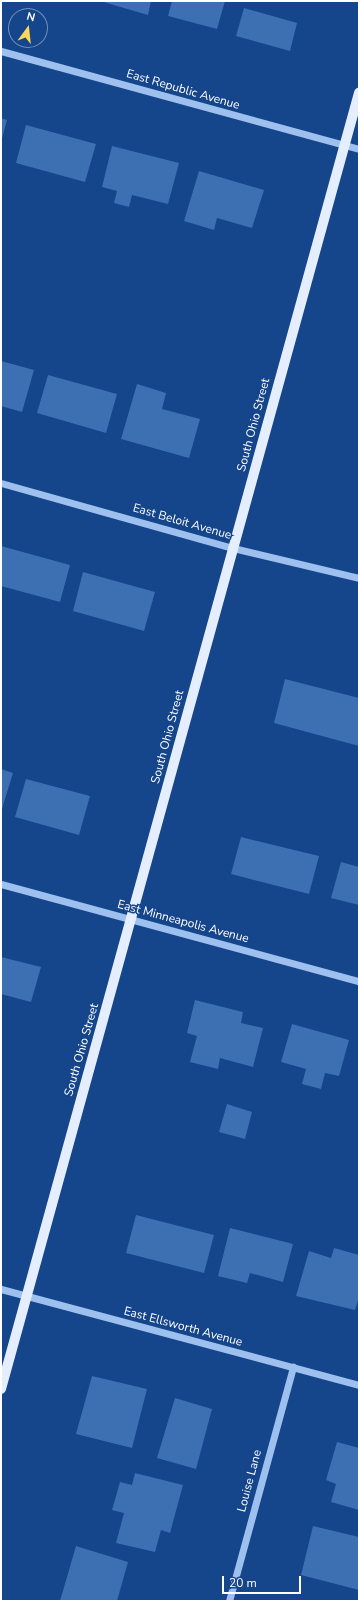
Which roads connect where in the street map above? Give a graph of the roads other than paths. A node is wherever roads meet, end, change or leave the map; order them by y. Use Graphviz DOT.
graph roads {
  1 [pos="1,51"];
  2 [pos="359,93"];
  3 [pos="344,146"];
  4 [pos="359,149"];
  5 [pos="1,483"];
  6 [pos="233,548"];
  7 [pos="359,578"];
  8 [pos="1,884"];
  9 [pos="131,920"];
  10 [pos="359,981"];
  11 [pos="1,1289"];
  12 [pos="27,1296"];
  13 [pos="293,1368"];
  14 [pos="359,1385"];
  15 [pos="1,1389"];
  16 [pos="229,1601"];
  1 -- 3 [label="street, East Republic Avenue"];
  2 -- 3 [label="main road, South Ohio Street"];
  3 -- 4 [label="street, East Republic Avenue"];
  3 -- 6 [label="main road, South Ohio Street"];
  5 -- 6 [label="street, East Beloit Avenue"];
  6 -- 7 [label="street, East Beloit Avenue"];
  6 -- 9 [label="main road, South Ohio Street"];
  8 -- 9 [label="street, East Minneapolis Avenue"];
  9 -- 10 [label="street, East Minneapolis Avenue"];
  9 -- 12 [label="main road, South Ohio Street"];
  11 -- 12 [label="street, East Ellsworth Avenue"];
  12 -- 13 [label="street, East Ellsworth Avenue"];
  12 -- 15 [label="main road, South Ohio Street"];
  13 -- 14 [label="street, East Ellsworth Avenue"];
  13 -- 16 [label="street, Louise Lane"];
}
